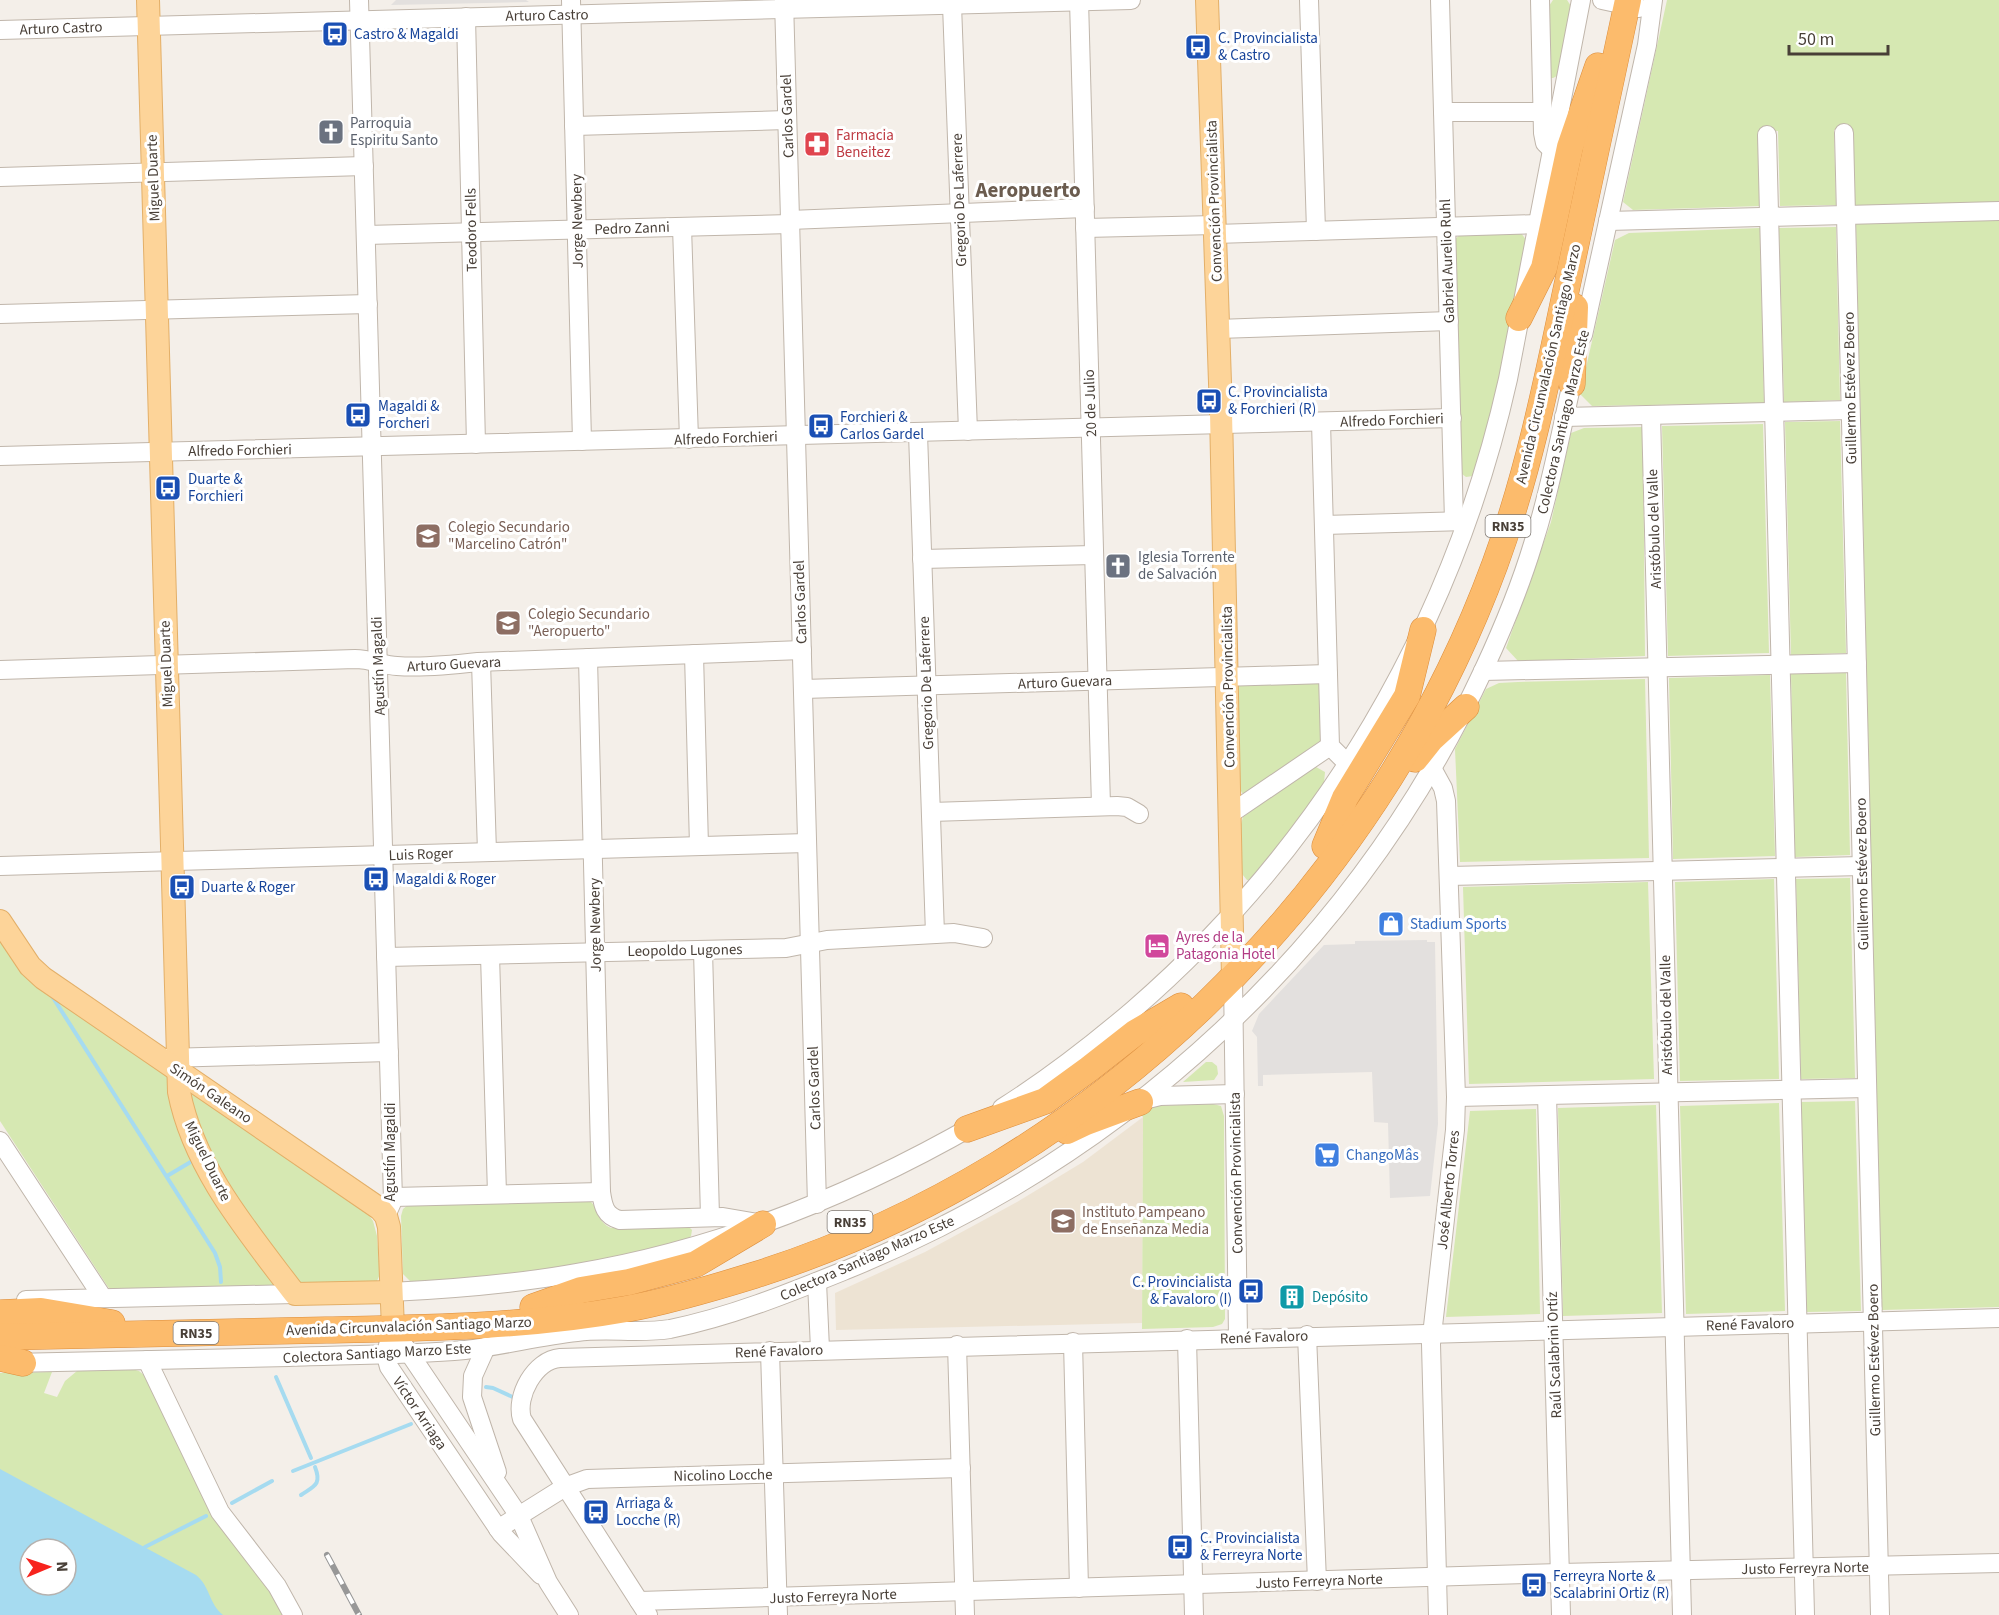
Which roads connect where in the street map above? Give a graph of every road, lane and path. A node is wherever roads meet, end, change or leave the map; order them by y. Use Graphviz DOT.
graph roads {
  1 [pos="148,0"];
  2 [pos="359,0"];
  3 [pos="1131,0"];
  4 [pos="1207,0"];
  5 [pos="1309,0"];
  6 [pos="1440,0"];
  7 [pos="1540,0"];
  8 [pos="1581,0"];
  9 [pos="1079,1"];
  10 [pos="1616,1"];
  11 [pos="911,3"];
  12 [pos="784,5"];
  13 [pos="952,5"];
  14 [pos="1652,5"];
  15 [pos="677,6"];
  16 [pos="571,7"];
  17 [pos="466,17"];
  18 [pos="360,19"];
  19 [pos="149,25"];
  20 [pos="0,30"];
  21 [pos="1598,66"];
  22 [pos="1608,94"];
  23 [pos="1443,112"];
  24 [pos="1543,112"];
  25 [pos="787,120"];
  26 [pos="574,126"];
  27 [pos="1844,134"];
  28 [pos="1767,135"];
  29 [pos="1552,150"];
  30 [pos="364,166"];
  31 [pos="153,172"];
  32 [pos="0,177"];
  33 [pos="1085,208"];
  34 [pos="1999,211"];
  35 [pos="960,213"];
  36 [pos="1846,215"];
  37 [pos="1769,217"];
  38 [pos="1608,221"];
  39 [pos="790,222"];
  40 [pos="1538,224"];
  41 [pos="682,227"];
  42 [pos="1446,227"];
  43 [pos="1085,228"];
  44 [pos="1215,229"];
  45 [pos="577,230"];
  46 [pos="1316,231"];
  47 [pos="471,232"];
  48 [pos="366,235"];
  49 [pos="368,304"];
  50 [pos="157,310"];
  51 [pos="0,314"];
  52 [pos="1520,318"];
  53 [pos="1449,321"];
  54 [pos="1218,329"];
  55 [pos="1572,384"];
  56 [pos="1850,410"];
  57 [pos="1774,412"];
  58 [pos="1651,414"];
  59 [pos="1564,417"];
  60 [pos="1452,418"];
  61 [pos="1321,422"];
  62 [pos="1222,425"];
  63 [pos="1091,428"];
  64 [pos="968,432"];
  65 [pos="918,433"];
  66 [pos="796,436"];
  67 [pos="689,439"];
  68 [pos="582,441"];
  69 [pos="476,444"];
  70 [pos="372,447"];
  71 [pos="161,452"];
  72 [pos="0,456"];
  73 [pos="1461,521"];
  74 [pos="1324,525"];
  75 [pos="1094,555"];
  76 [pos="922,559"];
  77 [pos="1423,630"];
  78 [pos="802,650"];
  79 [pos="694,654"];
  80 [pos="588,658"];
  81 [pos="378,661"];
  82 [pos="481,662"];
  83 [pos="1857,663"];
  84 [pos="166,665"];
  85 [pos="1781,665"];
  86 [pos="1657,668"];
  87 [pos="0,670"];
  88 [pos="1483,671"];
  89 [pos="1328,674"];
  90 [pos="1227,677"];
  91 [pos="1098,681"];
  92 [pos="927,685"];
  93 [pos="803,689"];
  94 [pos="1466,707"];
  95 [pos="1330,746"];
  96 [pos="1348,764"];
  97 [pos="1432,768"];
  98 [pos="1101,806"];
  99 [pos="931,812"];
  100 [pos="1139,814"];
  101 [pos="1230,814"];
  102 [pos="807,843"];
  103 [pos="699,846"];
  104 [pos="1325,846"];
  105 [pos="593,849"];
  106 [pos="487,852"];
  107 [pos="383,855"];
  108 [pos="172,861"];
  109 [pos="0,866"];
  110 [pos="1862,867"];
  111 [pos="1786,868"];
  112 [pos="1663,871"];
  113 [pos="1449,876"];
  114 [pos="1294,911"];
  115 [pos="1233,913"];
  116 [pos="0,921"];
  117 [pos="935,934"];
  118 [pos="983,938"];
  119 [pos="810,944"];
  120 [pos="703,950"];
  121 [pos="595,952"];
  122 [pos="490,955"];
  123 [pos="386,957"];
  124 [pos="1233,966"];
  125 [pos="1181,1006"];
  126 [pos="1234,1018"];
  127 [pos="388,1052"];
  128 [pos="171,1062"];
  129 [pos="1867,1088"];
  130 [pos="1792,1090"];
  131 [pos="1668,1092"];
  132 [pos="1235,1094"];
  133 [pos="1547,1095"];
  134 [pos="1456,1097"];
  135 [pos="1140,1102"];
  136 [pos="967,1129"];
  137 [pos="0,1141"];
  138 [pos="601,1192"];
  139 [pos="497,1194"];
  140 [pos="934,1199"];
  141 [pos="817,1204"];
  142 [pos="388,1205"];
  143 [pos="710,1217"];
  144 [pos="763,1224"];
  145 [pos="813,1254"];
  146 [pos="817,1282"];
  147 [pos="391,1292"];
  148 [pos="295,1294"];
  149 [pos="103,1298"];
  150 [pos="0,1301"];
  151 [pos="533,1307"];
  152 [pos="0,1312"];
  153 [pos="1999,1318"];
  154 [pos="1873,1321"];
  155 [pos="112,1323"];
  156 [pos="392,1323"];
  157 [pos="1798,1323"];
  158 [pos="0,1325"];
  159 [pos="1674,1326"];
  160 [pos="1553,1329"];
  161 [pos="574,1332"];
  162 [pos="1432,1332"];
  163 [pos="1307,1335"];
  164 [pos="0,1337"];
  165 [pos="1238,1337"];
  166 [pos="1187,1339"];
  167 [pos="1073,1342"];
  168 [pos="957,1346"];
  169 [pos="486,1347"];
  170 [pos="820,1349"];
  171 [pos="770,1351"];
  172 [pos="409,1353"];
  173 [pos="386,1354"];
  174 [pos="147,1360"];
  175 [pos="8,1362"];
  176 [pos="961,1468"];
  177 [pos="774,1474"];
  178 [pos="565,1487"];
  179 [pos="507,1499"];
  180 [pos="519,1516"];
  181 [pos="498,1529"];
  182 [pos="1999,1563"];
  183 [pos="1879,1566"];
  184 [pos="1804,1568"];
  185 [pos="1681,1570"];
  186 [pos="1560,1573"];
  187 [pos="1437,1577"];
  188 [pos="1317,1581"];
  189 [pos="548,1582"];
  190 [pos="1193,1584"];
  191 [pos="1079,1588"];
  192 [pos="964,1592"];
  193 [pos="777,1606"];
  194 [pos="643,1608"];
  195 [pos="293,1615"];
  196 [pos="569,1615"];
  197 [pos="965,1615"];
  198 [pos="1194,1615"];
  199 [pos="1438,1615"];
  200 [pos="1561,1615"];
  201 [pos="1682,1615"];
  202 [pos="1805,1615"];
  203 [pos="1880,1615"];
  1 -- 19 [label="main road, Miguel Duarte"];
  2 -- 18 [label="street, Agustín Magaldi"];
  3 -- 9 [label="street, Arturo Castro"];
  4 -- 44 [label="main road, Convención Provincialista"];
  5 -- 46 [label="street"];
  6 -- 23 [label="street, Gabriel Aurelio Ruhl"];
  7 -- 24 [label="street"];
  8 -- 29 [label="street"];
  9 -- 13 [label="street, Arturo Castro"];
  9 -- 33 [label="street, 20 de Julio"];
  10 -- 14 [label="street"];
  10 -- 21 [label="highway, Avenida Circunvalación Santiago Marzo / RN35"];
  10 -- 22 [label="highway, Avenida Circunvalación Santiago Marzo / RN35"];
  11 -- 12 [label="street, Arturo Castro"];
  11 -- 13 [label="street, Arturo Castro"];
  12 -- 15 [label="street, Arturo Castro"];
  12 -- 25 [label="street, Carlos Gardel"];
  13 -- 35 [label="street, Gregorio De Laferrere"];
  14 -- 38 [label="street, Colectora Santiago Marzo Este"];
  15 -- 16 [label="street, Arturo Castro"];
  16 -- 17 [label="street, Arturo Castro"];
  16 -- 26 [label="street, Jorge Newbery"];
  17 -- 18 [label="street, Arturo Castro"];
  17 -- 47 [label="street, Teodoro Fells"];
  18 -- 19 [label="street, Arturo Castro"];
  18 -- 30 [label="street, Agustín Magaldi"];
  19 -- 20 [label="street, Arturo Castro"];
  19 -- 31 [label="main road, Miguel Duarte"];
  21 -- 52 [label="highway"];
  21 -- 104 [label="highway, Avenida Circunvalación Santiago Marzo / RN35"];
  22 -- 55 [label="highway"];
  22 -- 114 [label="highway, Avenida Circunvalación Santiago Marzo / RN35"];
  23 -- 24 [label="street"];
  23 -- 42 [label="street, Gabriel Aurelio Ruhl"];
  24 -- 29 [label="street"];
  25 -- 26 [label="street"];
  25 -- 39 [label="street, Carlos Gardel"];
  26 -- 45 [label="street, Jorge Newbery"];
  27 -- 36 [label="street, Guillermo Estévez Boero"];
  28 -- 37 [label="street"];
  29 -- 40 [label="street"];
  30 -- 31 [label="street"];
  30 -- 48 [label="street, Agustín Magaldi"];
  31 -- 32 [label="street"];
  31 -- 50 [label="main road, Miguel Duarte"];
  33 -- 35 [label="street, Pedro Zanni"];
  33 -- 43 [label="street, 20 de Julio"];
  34 -- 36 [label="street"];
  35 -- 39 [label="street, Pedro Zanni"];
  35 -- 64 [label="street, Gregorio De Laferrere"];
  36 -- 37 [label="street"];
  36 -- 56 [label="street, Guillermo Estévez Boero"];
  37 -- 38 [label="street"];
  37 -- 57 [label="street"];
  38 -- 55 [label="street, Colectora Santiago Marzo Este"];
  39 -- 41 [label="street, Pedro Zanni"];
  39 -- 66 [label="street, Carlos Gardel"];
  40 -- 42 [label="street"];
  40 -- 52 [label="street"];
  41 -- 45 [label="street, Pedro Zanni"];
  41 -- 67 [label="street"];
  42 -- 46 [label="street"];
  42 -- 53 [label="street, Gabriel Aurelio Ruhl"];
  43 -- 44 [label="street"];
  43 -- 63 [label="street, 20 de Julio"];
  44 -- 46 [label="street"];
  44 -- 54 [label="main road, Convención Provincialista"];
  45 -- 47 [label="street, Pedro Zanni"];
  45 -- 68 [label="street, Jorge Newbery"];
  47 -- 48 [label="street, Pedro Zanni"];
  47 -- 69 [label="street, Teodoro Fells"];
  48 -- 49 [label="street, Agustín Magaldi"];
  49 -- 50 [label="street"];
  49 -- 70 [label="street, Agustín Magaldi"];
  50 -- 51 [label="street"];
  50 -- 71 [label="main road, Miguel Duarte"];
  52 -- 73 [label="street"];
  53 -- 54 [label="street"];
  53 -- 60 [label="street, Gabriel Aurelio Ruhl"];
  54 -- 62 [label="main road, Convención Provincialista"];
  55 -- 59 [label="street, Colectora Santiago Marzo Este"];
  56 -- 57 [label="street"];
  56 -- 83 [label="street, Guillermo Estévez Boero"];
  57 -- 58 [label="street"];
  57 -- 85 [label="street"];
  58 -- 59 [label="street"];
  58 -- 86 [label="street, Aristóbulo del Valle"];
  59 -- 88 [label="street, Colectora Santiago Marzo Este"];
  60 -- 61 [label="street, Alfredo Forchieri"];
  60 -- 73 [label="street, Gabriel Aurelio Ruhl"];
  61 -- 62 [label="street, Alfredo Forchieri"];
  61 -- 74 [label="street"];
  62 -- 63 [label="street, Alfredo Forchieri"];
  62 -- 90 [label="main road, Convención Provincialista"];
  63 -- 64 [label="street, Alfredo Forchieri"];
  63 -- 75 [label="street, 20 de Julio"];
  64 -- 65 [label="street, Alfredo Forchieri"];
  65 -- 66 [label="street, Alfredo Forchieri"];
  65 -- 76 [label="street, Gregorio De Laferrere"];
  66 -- 67 [label="street, Alfredo Forchieri"];
  66 -- 78 [label="street, Carlos Gardel"];
  67 -- 68 [label="street, Alfredo Forchieri"];
  68 -- 69 [label="street, Alfredo Forchieri"];
  69 -- 70 [label="street, Alfredo Forchieri"];
  70 -- 71 [label="street, Alfredo Forchieri"];
  70 -- 81 [label="street, Agustín Magaldi"];
  71 -- 72 [label="street, Alfredo Forchieri"];
  71 -- 84 [label="main road, Miguel Duarte"];
  73 -- 74 [label="street"];
  73 -- 77 [label="street"];
  74 -- 89 [label="street"];
  75 -- 76 [label="street"];
  75 -- 91 [label="street, 20 de Julio"];
  76 -- 92 [label="street, Gregorio De Laferrere"];
  77 -- 96 [label="street"];
  77 -- 104 [label="highway"];
  78 -- 79 [label="street, Arturo Guevara"];
  78 -- 93 [label="street, Carlos Gardel"];
  79 -- 80 [label="street, Arturo Guevara"];
  79 -- 103 [label="street"];
  80 -- 82 [label="street, Arturo Guevara"];
  80 -- 105 [label="street, Jorge Newbery"];
  81 -- 82 [label="street, Arturo Guevara"];
  81 -- 84 [label="street, Arturo Guevara"];
  81 -- 107 [label="street, Agustín Magaldi"];
  82 -- 106 [label="street"];
  83 -- 85 [label="street"];
  83 -- 110 [label="street, Guillermo Estévez Boero"];
  84 -- 87 [label="street, Arturo Guevara"];
  84 -- 108 [label="main road, Miguel Duarte"];
  85 -- 86 [label="street"];
  85 -- 111 [label="street"];
  86 -- 88 [label="street"];
  86 -- 112 [label="street, Aristóbulo del Valle"];
  88 -- 94 [label="street, Colectora Santiago Marzo Este"];
  89 -- 90 [label="street, Arturo Guevara"];
  89 -- 95 [label="street"];
  90 -- 91 [label="street, Arturo Guevara"];
  90 -- 101 [label="main road, Convención Provincialista"];
  91 -- 92 [label="street, Arturo Guevara"];
  91 -- 98 [label="street, 20 de Julio"];
  92 -- 93 [label="street, Arturo Guevara"];
  92 -- 99 [label="street, Gregorio De Laferrere"];
  93 -- 102 [label="street, Carlos Gardel"];
  94 -- 97 [label="street, Colectora Santiago Marzo Este"];
  94 -- 114 [label="highway"];
  95 -- 96 [label="street"];
  95 -- 101 [label="street"];
  96 -- 115 [label="street"];
  97 -- 113 [label="street, José Alberto Torres"];
  97 -- 126 [label="street, Colectora Santiago Marzo Este"];
  98 -- 99 [label="street"];
  98 -- 100 [label="street"];
  99 -- 117 [label="street, Gregorio De Laferrere"];
  101 -- 115 [label="main road, Convención Provincialista"];
  102 -- 103 [label="street, Luis Roger"];
  102 -- 119 [label="street, Carlos Gardel"];
  103 -- 105 [label="street, Luis Roger"];
  104 -- 124 [label="highway, Avenida Circunvalación Santiago Marzo / RN35"];
  105 -- 106 [label="street, Luis Roger"];
  105 -- 121 [label="street, Jorge Newbery"];
  106 -- 107 [label="street, Luis Roger"];
  107 -- 108 [label="street, Luis Roger"];
  107 -- 123 [label="street, Agustín Magaldi"];
  108 -- 109 [label="street, Luis Roger"];
  108 -- 128 [label="main road, Miguel Duarte"];
  110 -- 111 [label="street"];
  110 -- 129 [label="street, Guillermo Estévez Boero"];
  111 -- 112 [label="street"];
  111 -- 130 [label="street"];
  112 -- 113 [label="street"];
  112 -- 131 [label="street, Aristóbulo del Valle"];
  113 -- 134 [label="street, José Alberto Torres"];
  114 -- 124 [label="highway, Avenida Circunvalación Santiago Marzo / RN35"];
  115 -- 124 [label="main road, Convención Provincialista"];
  115 -- 136 [label="street"];
  116 -- 128 [label="main road, Simón Galeano"];
  117 -- 118 [label="street, Leopoldo Lugones"];
  117 -- 119 [label="street, Leopoldo Lugones"];
  119 -- 120 [label="street, Leopoldo Lugones"];
  119 -- 141 [label="street, Carlos Gardel"];
  120 -- 121 [label="street, Leopoldo Lugones"];
  120 -- 143 [label="street"];
  121 -- 122 [label="street, Leopoldo Lugones"];
  121 -- 138 [label="street, Jorge Newbery"];
  122 -- 123 [label="street, Leopoldo Lugones"];
  122 -- 139 [label="street"];
  123 -- 127 [label="street, Agustín Magaldi"];
  124 -- 125 [label="highway, Avenida Circunvalación Santiago Marzo / RN35"];
  124 -- 126 [label="street, Convención Provincialista"];
  124 -- 140 [label="highway, Avenida Circunvalación Santiago Marzo / RN35"];
  125 -- 136 [label="highway"];
  125 -- 151 [label="highway, Avenida Circunvalación Santiago Marzo / RN35"];
  126 -- 132 [label="street, Convención Provincialista"];
  126 -- 135 [label="street, Colectora Santiago Marzo Este"];
  127 -- 128 [label="street"];
  127 -- 142 [label="street, Agustín Magaldi"];
  128 -- 142 [label="main road, Simón Galeano"];
  128 -- 148 [label="main road, Miguel Duarte"];
  129 -- 130 [label="street"];
  129 -- 154 [label="street, Guillermo Estévez Boero"];
  130 -- 131 [label="street"];
  130 -- 157 [label="street"];
  131 -- 133 [label="street"];
  131 -- 159 [label="street, Aristóbulo del Valle"];
  132 -- 135 [label="street"];
  132 -- 165 [label="street, Convención Provincialista"];
  133 -- 134 [label="street"];
  133 -- 160 [label="street, Raúl Scalabrini Ortíz"];
  134 -- 162 [label="street, José Alberto Torres"];
  135 -- 140 [label="highway"];
  135 -- 146 [label="street, Colectora Santiago Marzo Este"];
  136 -- 141 [label="street"];
  137 -- 149 [label="street"];
  138 -- 139 [label="street"];
  138 -- 143 [label="street"];
  139 -- 142 [label="street"];
  140 -- 145 [label="highway, Avenida Circunvalación Santiago Marzo / RN35"];
  141 -- 144 [label="street"];
  142 -- 147 [label="main road, Agustín Magaldi"];
  143 -- 144 [label="street"];
  144 -- 147 [label="street"];
  144 -- 151 [label="highway"];
  145 -- 156 [label="highway, Avenida Circunvalación Santiago Marzo / RN35"];
  145 -- 161 [label="highway"];
  146 -- 161 [label="street, Colectora Santiago Marzo Este"];
  146 -- 170 [label="street"];
  147 -- 148 [label="main road"];
  147 -- 156 [label="main road, Agustín Magaldi"];
  148 -- 149 [label="street"];
  149 -- 150 [label="street"];
  151 -- 156 [label="highway, Avenida Circunvalación Santiago Marzo / RN35"];
  152 -- 155 [label="highway"];
  153 -- 154 [label="street, René Favaloro"];
  154 -- 157 [label="street, René Favaloro"];
  154 -- 183 [label="street, Guillermo Estévez Boero"];
  155 -- 156 [label="highway, Avenida Circunvalación Santiago Marzo / RN35"];
  155 -- 158 [label="highway, Avenida Circunvalación Santiago Marzo / RN35"];
  156 -- 164 [label="highway, Avenida Circunvalación Santiago Marzo / RN35"];
  156 -- 172 [label="street, Víctor Arriaga"];
  156 -- 173 [label="street"];
  157 -- 159 [label="street, René Favaloro"];
  157 -- 184 [label="street"];
  159 -- 160 [label="street, René Favaloro"];
  159 -- 185 [label="street, Aristóbulo del Valle"];
  160 -- 162 [label="street, René Favaloro"];
  160 -- 186 [label="street, Raúl Scalabrini Ortíz"];
  161 -- 169 [label="street, Colectora Santiago Marzo Este"];
  162 -- 163 [label="street, René Favaloro"];
  162 -- 187 [label="street, José Alberto Torres"];
  163 -- 165 [label="street, René Favaloro"];
  163 -- 188 [label="street"];
  165 -- 166 [label="street, René Favaloro"];
  166 -- 167 [label="street, René Favaloro"];
  166 -- 190 [label="street"];
  167 -- 168 [label="street, René Favaloro"];
  167 -- 191 [label="street"];
  168 -- 170 [label="street, René Favaloro"];
  168 -- 176 [label="street"];
  169 -- 172 [label="street, Colectora Santiago Marzo Este"];
  169 -- 179 [label="street"];
  170 -- 171 [label="street, René Favaloro"];
  171 -- 177 [label="street"];
  171 -- 178 [label="street, René Favaloro"];
  172 -- 173 [label="street, Colectora Santiago Marzo Este"];
  172 -- 179 [label="street, Víctor Arriaga"];
  173 -- 174 [label="street, Colectora Santiago Marzo Este"];
  173 -- 181 [label="street, Víctor Arriaga"];
  174 -- 175 [label="street, Colectora Santiago Marzo Este"];
  174 -- 195 [label="street"];
  176 -- 177 [label="street, Nicolino Locche"];
  176 -- 192 [label="street"];
  177 -- 178 [label="street, Nicolino Locche"];
  177 -- 193 [label="street"];
  178 -- 180 [label="street, Nicolino Locche"];
  178 -- 194 [label="street"];
  179 -- 180 [label="street, Víctor Arriaga"];
  180 -- 181 [label="street, Nicolino Locche"];
  180 -- 189 [label="street, Víctor Arriaga"];
  181 -- 189 [label="street, Víctor Arriaga"];
  182 -- 183 [label="street, Justo Ferreyra Norte"];
  183 -- 184 [label="street, Justo Ferreyra Norte"];
  183 -- 203 [label="street, Guillermo Estévez Boero"];
  184 -- 185 [label="street, Justo Ferreyra Norte"];
  184 -- 202 [label="street"];
  185 -- 186 [label="street, Justo Ferreyra Norte"];
  185 -- 201 [label="street, Aristóbulo del Valle"];
  186 -- 187 [label="street, Justo Ferreyra Norte"];
  186 -- 200 [label="street, Raúl Scalabrini Ortíz"];
  187 -- 188 [label="street, Justo Ferreyra Norte"];
  187 -- 199 [label="street, José Alberto Torres"];
  188 -- 190 [label="street, Justo Ferreyra Norte"];
  189 -- 196 [label="street, Víctor Arriaga"];
  190 -- 191 [label="street, Justo Ferreyra Norte"];
  190 -- 198 [label="street"];
  191 -- 192 [label="street, Justo Ferreyra Norte"];
  192 -- 193 [label="street, Justo Ferreyra Norte"];
  192 -- 197 [label="street"];
  193 -- 194 [label="street, Justo Ferreyra Norte"];
}
